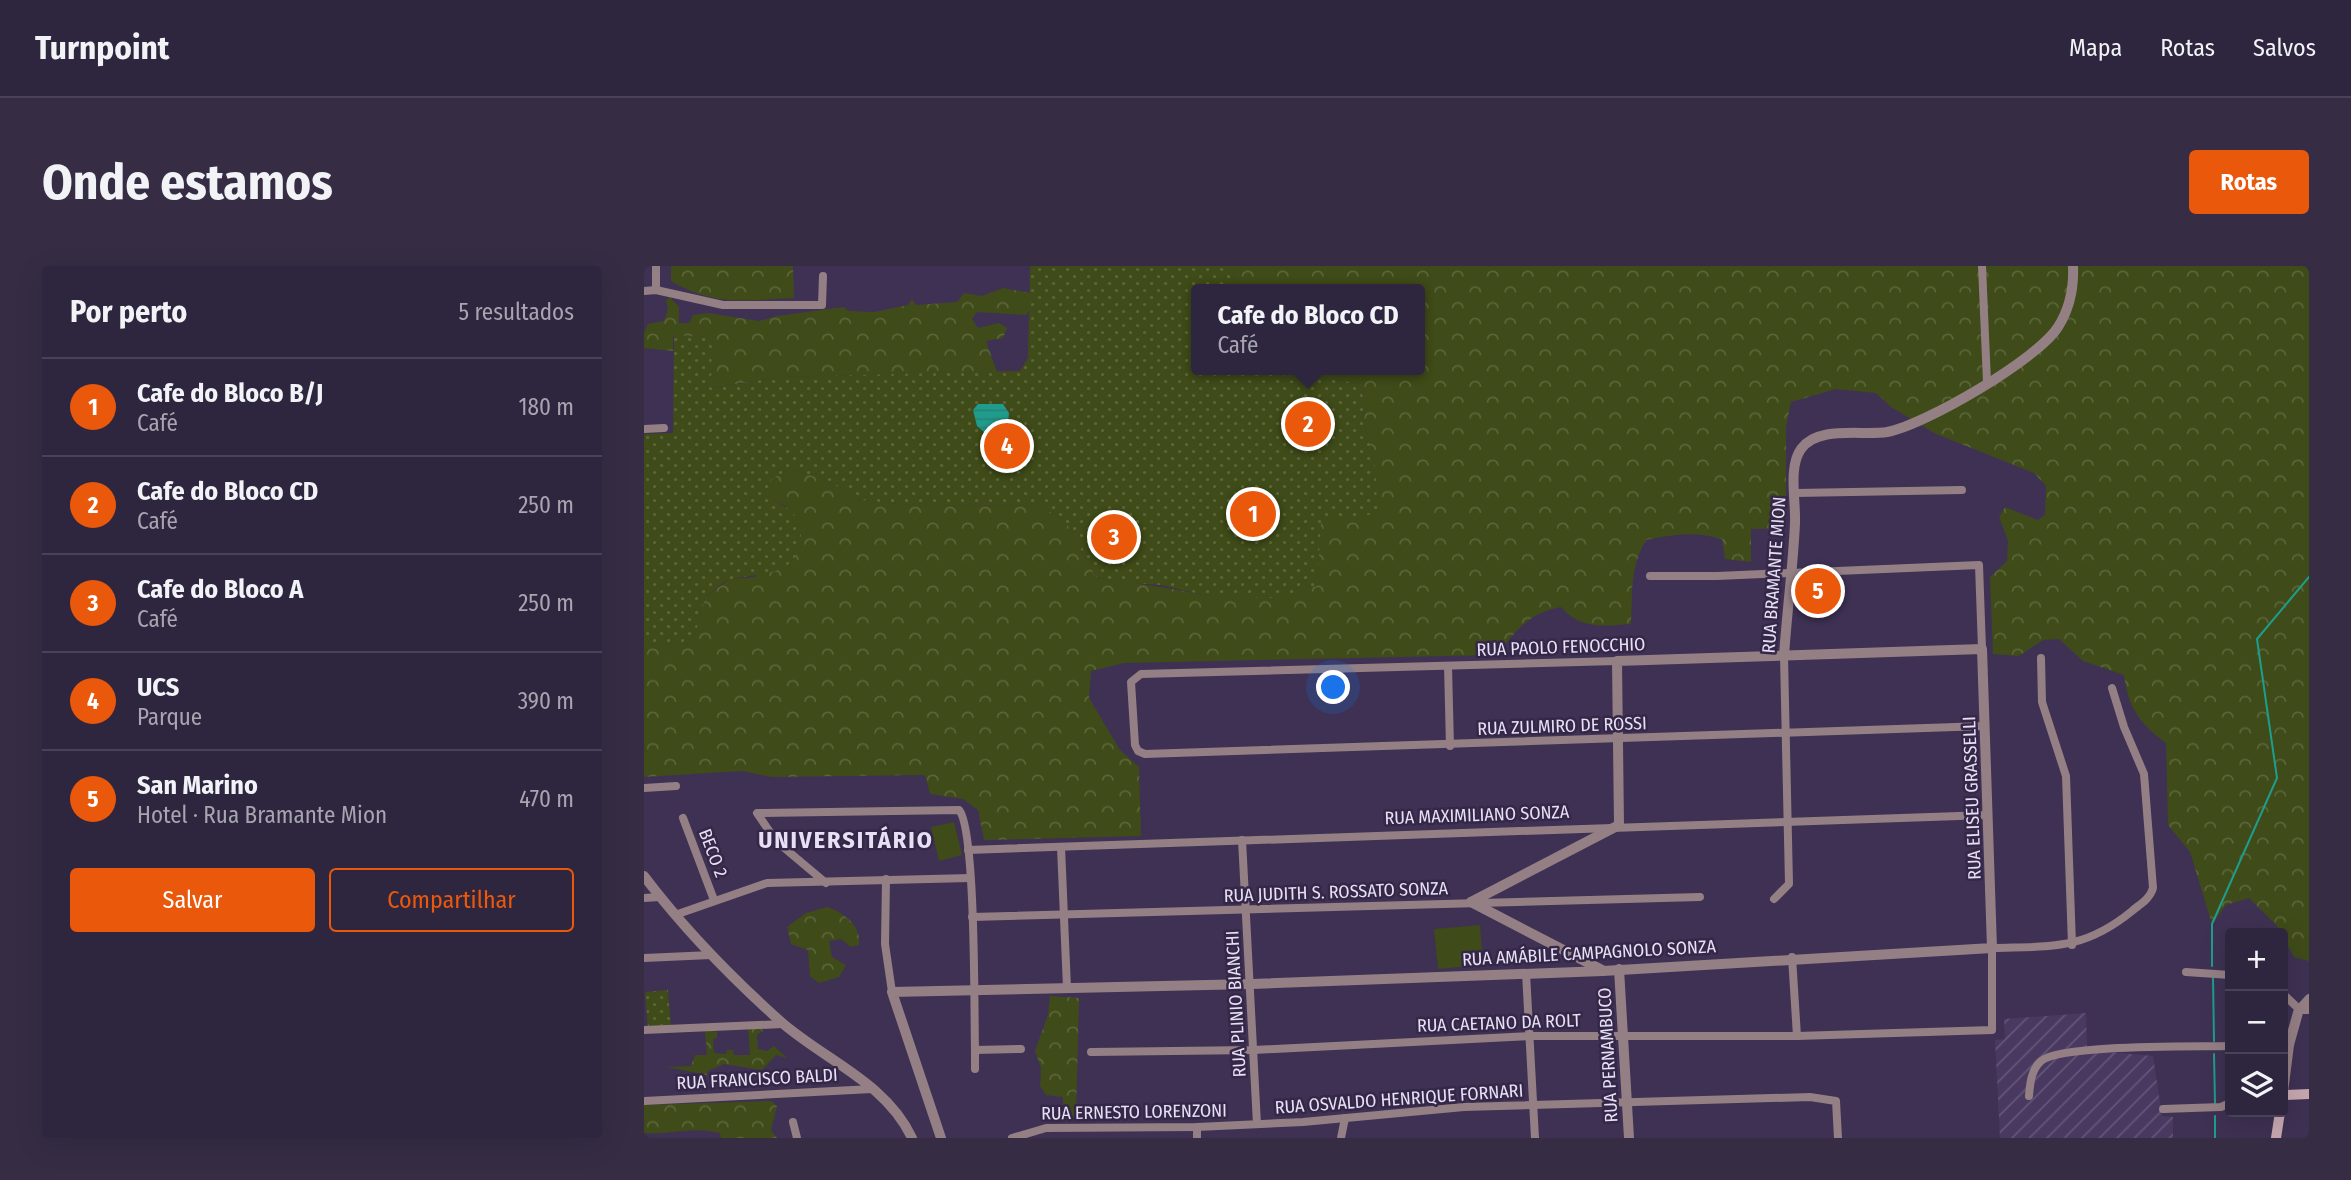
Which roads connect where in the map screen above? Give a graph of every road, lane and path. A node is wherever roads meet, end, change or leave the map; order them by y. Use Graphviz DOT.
graph roads {
  1 [pos="656,266"];
  2 [pos="1982,266"];
  3 [pos="2073,266"];
  4 [pos="823,276"];
  5 [pos="644,290"];
  6 [pos="656,290"];
  7 [pos="1987,382"];
  8 [pos="664,428"];
  9 [pos="644,429"];
  10 [pos="1962,490"];
  11 [pos="1796,493"];
  12 [pos="1791,574"];
  13 [pos="1650,576"];
  14 [pos="1982,649"];
  15 [pos="1784,656"];
  16 [pos="2041,658"];
  17 [pos="1617,661"];
  18 [pos="1448,666"];
  19 [pos="2112,688"];
  20 [pos="1985,726"];
  21 [pos="1786,734"];
  22 [pos="1619,740"];
  23 [pos="1450,746"];
  24 [pos="1140,753"];
  25 [pos="676,786"];
  26 [pos="644,788"];
  27 [pos="1988,815"];
  28 [pos="683,818"];
  29 [pos="1788,820"];
  30 [pos="1619,825"];
  31 [pos="1242,840"];
  32 [pos="1061,847"];
  33 [pos="968,850"];
  34 [pos="644,876"];
  35 [pos="970,878"];
  36 [pos="886,879"];
  37 [pos="826,883"];
  38 [pos="660,897"];
  39 [pos="1700,897"];
  40 [pos="644,898"];
  41 [pos="1774,899"];
  42 [pos="714,900"];
  43 [pos="1471,902"];
  44 [pos="1247,912"];
  45 [pos="675,915"];
  46 [pos="1065,916"];
  47 [pos="972,917"];
  48 [pos="2072,945"];
  49 [pos="1992,948"];
  50 [pos="711,955"];
  51 [pos="1792,957"];
  52 [pos="644,958"];
  53 [pos="1619,970"];
  54 [pos="1603,971"];
  55 [pos="2186,972"];
  56 [pos="1526,973"];
  57 [pos="2225,975"];
  58 [pos="1252,984"];
  59 [pos="1067,988"];
  60 [pos="974,989"];
  61 [pos="892,992"];
  62 [pos="2288,998"];
  63 [pos="2309,998"];
  64 [pos="2304,1009"];
  65 [pos="783,1024"];
  66 [pos="644,1030"];
  67 [pos="1992,1030"];
  68 [pos="1624,1035"];
  69 [pos="1532,1036"];
  70 [pos="1797,1036"];
  71 [pos="2288,1041"];
  72 [pos="2225,1046"];
  73 [pos="1021,1049"];
  74 [pos="975,1050"];
  75 [pos="1255,1050"];
  76 [pos="1091,1052"];
  77 [pos="975,1069"];
  78 [pos="872,1089"];
  79 [pos="2288,1090"];
  80 [pos="2309,1094"];
  81 [pos="2029,1096"];
  82 [pos="644,1101"];
  83 [pos="1628,1102"];
  84 [pos="2225,1105"];
  85 [pos="1535,1106"];
  86 [pos="2163,1109"];
  87 [pos="2279,1117"];
  88 [pos="1345,1118"];
  89 [pos="793,1122"];
  90 [pos="1257,1124"];
  91 [pos="1197,1127"];
  92 [pos="797,1138"];
  93 [pos="912,1138"];
  94 [pos="940,1138"];
  95 [pos="1012,1138"];
  96 [pos="1197,1138"];
  97 [pos="1341,1138"];
  98 [pos="1535,1138"];
  99 [pos="1629,1138"];
  100 [pos="1838,1138"];
  101 [pos="2276,1138"];
  1 -- 6 [label="street"];
  2 -- 7 [label="street"];
  3 -- 7 [label="street, RUA BRAMANTE MION"];
  4 -- 6 [label="street"];
  5 -- 6 [label="street"];
  7 -- 11 [label="street, RUA BRAMANTE MION"];
  8 -- 9 [label="street"];
  10 -- 11 [label="street"];
  11 -- 12 [label="street, RUA BRAMANTE MION"];
  12 -- 13 [label="street"];
  12 -- 14 [label="street, RUA ELISEU GRASSELLI"];
  12 -- 15 [label="street, RUA BRAMANTE MION"];
  14 -- 15 [label="street, RUA PAOLO FENOCCHIO"];
  14 -- 20 [label="street, RUA ELISEU GRASSELLI"];
  15 -- 17 [label="street, RUA PAOLO FENOCCHIO"];
  15 -- 21 [label="street, RUA BRAMANTE MION"];
  16 -- 48 [label="street"];
  17 -- 18 [label="street, RUA PAOLO FENOCCHIO"];
  17 -- 22 [label="street"];
  18 -- 23 [label="street"];
  18 -- 24 [label="street, RUA PAOLO FENOCCHIO"];
  19 -- 48 [label="street, RUA AMÁBILE CAMPAGNOLO SONZA"];
  20 -- 21 [label="street, RUA ZULMIRO DE ROSSI"];
  20 -- 27 [label="street, RUA ELISEU GRASSELLI"];
  21 -- 22 [label="street, RUA ZULMIRO DE ROSSI"];
  21 -- 29 [label="street, RUA BRAMANTE MION"];
  22 -- 23 [label="street, RUA ZULMIRO DE ROSSI"];
  22 -- 30 [label="street"];
  23 -- 24 [label="street, RUA ZULMIRO DE ROSSI"];
  25 -- 26 [label="street"];
  27 -- 29 [label="street, RUA MAXIMILIANO SONZA"];
  27 -- 49 [label="street, RUA ELISEU GRASSELLI"];
  28 -- 42 [label="street, BECO 2"];
  29 -- 30 [label="street, RUA MAXIMILIANO SONZA"];
  29 -- 41 [label="street, RUA BRAMANTE MION"];
  30 -- 31 [label="street, RUA MAXIMILIANO SONZA"];
  30 -- 43 [label="street"];
  31 -- 32 [label="street, RUA MAXIMILIANO SONZA"];
  31 -- 44 [label="street, RUA PLINIO BIANCHI"];
  32 -- 33 [label="street, RUA MAXIMILIANO SONZA"];
  32 -- 46 [label="street"];
  33 -- 35 [label="street"];
  33 -- 37 [label="street"];
  34 -- 38 [label="street"];
  35 -- 36 [label="street"];
  35 -- 47 [label="street"];
  36 -- 37 [label="street"];
  36 -- 61 [label="street"];
  37 -- 42 [label="street"];
  38 -- 40 [label="street"];
  38 -- 45 [label="street"];
  39 -- 43 [label="street, RUA JUDITH S. ROSSATO SONZA"];
  42 -- 45 [label="street"];
  43 -- 44 [label="street, RUA JUDITH S. ROSSATO SONZA"];
  43 -- 54 [label="street"];
  44 -- 46 [label="street, RUA JUDITH S. ROSSATO SONZA"];
  44 -- 58 [label="street, RUA PLINIO BIANCHI"];
  45 -- 50 [label="street"];
  46 -- 47 [label="street, RUA JUDITH S. ROSSATO SONZA"];
  46 -- 59 [label="street"];
  47 -- 60 [label="street"];
  48 -- 49 [label="street, RUA AMÁBILE CAMPAGNOLO SONZA"];
  49 -- 51 [label="street, RUA AMÁBILE CAMPAGNOLO SONZA"];
  49 -- 67 [label="street, RUA ELISEU GRASSELLI"];
  50 -- 52 [label="street"];
  50 -- 65 [label="street"];
  51 -- 53 [label="street, RUA AMÁBILE CAMPAGNOLO SONZA"];
  51 -- 70 [label="street"];
  53 -- 54 [label="street, RUA AMÁBILE CAMPAGNOLO SONZA"];
  53 -- 68 [label="street, RUA PERNAMBUCO"];
  54 -- 56 [label="street, RUA AMÁBILE CAMPAGNOLO SONZA"];
  55 -- 57 [label="street"];
  56 -- 58 [label="street, RUA AMÁBILE CAMPAGNOLO SONZA"];
  56 -- 69 [label="street"];
  58 -- 59 [label="street, RUA AMÁBILE CAMPAGNOLO SONZA"];
  58 -- 75 [label="street, RUA PLINIO BIANCHI"];
  59 -- 60 [label="street, RUA AMÁBILE CAMPAGNOLO SONZA"];
  60 -- 61 [label="street, RUA AMÁBILE CAMPAGNOLO SONZA"];
  60 -- 74 [label="street"];
  61 -- 94 [label="street"];
  62 -- 64 [label="street"];
  63 -- 64 [label="street"];
  64 -- 71 [label="street"];
  65 -- 66 [label="street"];
  65 -- 78 [label="street"];
  67 -- 70 [label="street, RUA CAETANO DA ROLT"];
  68 -- 69 [label="street, RUA CAETANO DA ROLT"];
  68 -- 70 [label="street, RUA CAETANO DA ROLT"];
  68 -- 83 [label="street, RUA PERNAMBUCO"];
  69 -- 75 [label="street, RUA CAETANO DA ROLT"];
  69 -- 85 [label="street"];
  72 -- 81 [label="street"];
  73 -- 74 [label="street"];
  74 -- 77 [label="street"];
  75 -- 76 [label="street, RUA CAETANO DA ROLT"];
  75 -- 90 [label="street, RUA PLINIO BIANCHI"];
  78 -- 82 [label="street, RUA FRANCISCO BALDI"];
  78 -- 93 [label="street"];
  79 -- 80 [label="main road"];
  83 -- 85 [label="street, RUA OSVALDO HENRIQUE FORNARI"];
  83 -- 99 [label="street, RUA PERNAMBUCO"];
  83 -- 100 [label="street, RUA OSVALDO HENRIQUE FORNARI"];
  84 -- 86 [label="street"];
  85 -- 88 [label="street, RUA OSVALDO HENRIQUE FORNARI"];
  85 -- 98 [label="street"];
  87 -- 101 [label="main road"];
  88 -- 90 [label="street, RUA OSVALDO HENRIQUE FORNARI"];
  88 -- 97 [label="street"];
  89 -- 92 [label="street"];
  90 -- 91 [label="street, RUA ERNESTO LORENZONI"];
  91 -- 95 [label="street, RUA ERNESTO LORENZONI"];
  91 -- 96 [label="street"];
}
